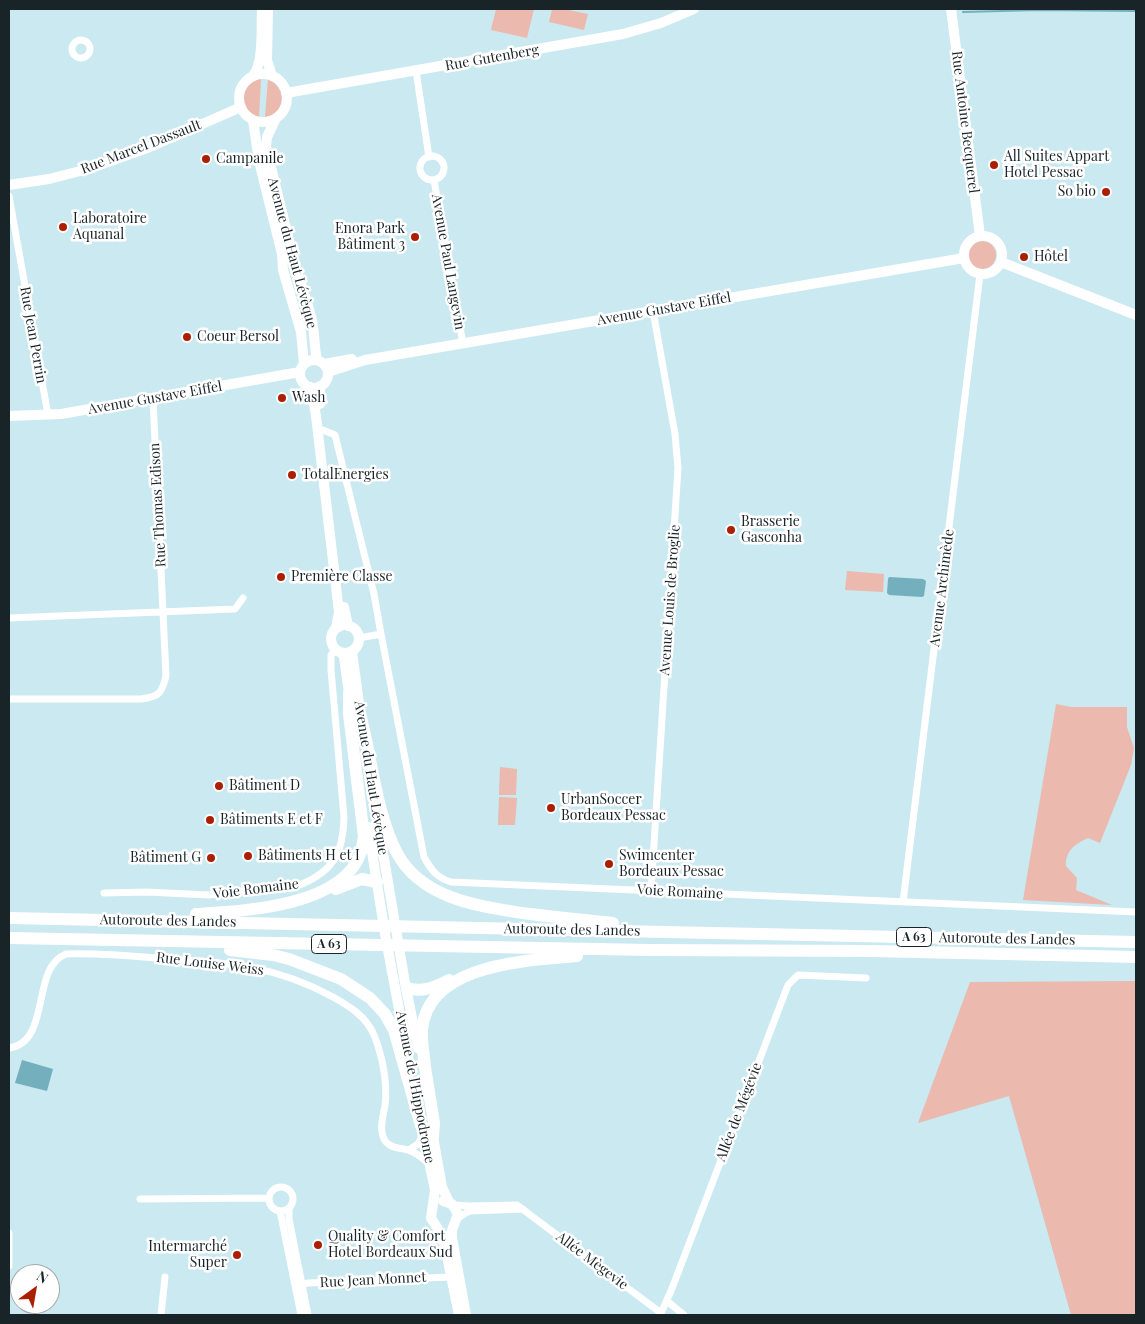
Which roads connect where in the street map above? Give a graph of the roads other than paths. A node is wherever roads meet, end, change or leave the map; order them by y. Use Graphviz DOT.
graph roads {
  1 [pos="262,9"];
  2 [pos="268,9"];
  3 [pos="694,9"];
  4 [pos="951,9"];
  5 [pos="416,71"];
  6 [pos="253,76"];
  7 [pos="272,76"];
  8 [pos="286,94"];
  9 [pos="241,106"];
  10 [pos="276,118"];
  11 [pos="253,120"];
  12 [pos="429,157"];
  13 [pos="434,180"];
  14 [pos="9,185"];
  15 [pos="9,196"];
  16 [pos="980,236"];
  17 [pos="964,258"];
  18 [pos="1001,262"];
  19 [pos="980,274"];
  20 [pos="653,311"];
  21 [pos="1136,315"];
  22 [pos="463,344"];
  23 [pos="323,366"];
  24 [pos="302,368"];
  25 [pos="315,387"];
  26 [pos="153,399"];
  27 [pos="48,415"];
  28 [pos="9,416"];
  29 [pos="323,430"];
  30 [pos="244,598"];
  31 [pos="163,612"];
  32 [pos="9,618"];
  33 [pos="348,626"];
  34 [pos="336,628"];
  35 [pos="381,634"];
  36 [pos="359,638"];
  37 [pos="343,651"];
  38 [pos="348,693"];
  39 [pos="9,699"];
  40 [pos="361,718"];
  41 [pos="377,885"];
  42 [pos="651,890"];
  43 [pos="104,893"];
  44 [pos="294,902"];
  45 [pos="903,902"];
  46 [pos="385,903"];
  47 [pos="1136,912"];
  48 [pos="9,916"];
  49 [pos="692,932"];
  50 [pos="9,938"];
  51 [pos="50,939"];
  52 [pos="1136,942"];
  53 [pos="649,950"];
  54 [pos="1136,957"];
  55 [pos="397,966"];
  56 [pos="469,974"];
  57 [pos="866,978"];
  58 [pos="406,985"];
  59 [pos="9,1048"];
  60 [pos="426,1132"];
  61 [pos="410,1150"];
  62 [pos="430,1165"];
  63 [pos="270,1198"];
  64 [pos="140,1200"];
  65 [pos="451,1203"];
  66 [pos="432,1207"];
  67 [pos="289,1208"];
  68 [pos="523,1208"];
  69 [pos="280,1211"];
  70 [pos="456,1221"];
  71 [pos="437,1227"];
  72 [pos="9,1233"];
  73 [pos="9,1266"];
  74 [pos="450,1276"];
  75 [pos="164,1277"];
  76 [pos="298,1285"];
  77 [pos="666,1302"];
  78 [pos="660,1314"];
  79 [pos="161,1315"];
  80 [pos="301,1315"];
  81 [pos="308,1315"];
  82 [pos="458,1315"];
  83 [pos="466,1315"];
  84 [pos="684,1315"];
  1 -- 6 [label="main road"];
  2 -- 7 [label="main road"];
  3 -- 5 [label="main road, Rue Gutenberg"];
  4 -- 16 [label="main road, Rue Antoine Becquerel"];
  5 -- 8 [label="main road, Rue Gutenberg"];
  5 -- 12 [label="street, Avenue Paul Langevin"];
  6 -- 7 [label="main road"];
  6 -- 9 [label="main road"];
  7 -- 8 [label="main road"];
  8 -- 10 [label="main road"];
  9 -- 11 [label="main road"];
  9 -- 14 [label="main road, Rue Marcel Dassault"];
  10 -- 11 [label="main road"];
  10 -- 23 [label="main road, Avenue du Haut Lévèque"];
  11 -- 24 [label="main road, Avenue du Haut Lévèque"];
  12 -- 13 [label="street, Avenue Paul Langevin"];
  12 -- 13 [label="street, Avenue Paul Langevin"];
  13 -- 22 [label="street, Avenue Paul Langevin"];
  15 -- 27 [label="street, Rue Jean Perrin"];
  16 -- 17 [label="main road"];
  16 -- 18 [label="main road"];
  17 -- 19 [label="main road"];
  17 -- 20 [label="main road, Avenue Gustave Eiffel"];
  18 -- 19 [label="main road"];
  18 -- 21 [label="main road"];
  19 -- 45 [label="street, Avenue Archimède"];
  20 -- 22 [label="main road, Avenue Gustave Eiffel"];
  20 -- 42 [label="street, Avenue Louis de Broglie"];
  22 -- 23 [label="main road, Avenue Gustave Eiffel"];
  23 -- 24 [label="main road"];
  23 -- 25 [label="main road"];
  24 -- 25 [label="main road"];
  24 -- 26 [label="main road, Avenue Gustave Eiffel"];
  25 -- 29 [label="main road"];
  25 -- 34 [label="main road"];
  26 -- 27 [label="main road, Avenue Gustave Eiffel"];
  26 -- 31 [label="street, Rue Thomas Edison"];
  27 -- 28 [label="main road, Avenue Gustave Eiffel"];
  29 -- 33 [label="main road"];
  29 -- 35 [label="street, Voie Romaine"];
  30 -- 31 [label="street"];
  31 -- 32 [label="street"];
  31 -- 39 [label="street, Rue Thomas Edison"];
  33 -- 34 [label="main road"];
  33 -- 36 [label="main road"];
  34 -- 37 [label="main road"];
  35 -- 36 [label="street"];
  35 -- 42 [label="street, Voie Romaine"];
  36 -- 37 [label="main road"];
  37 -- 38 [label="main road, Avenue du Haut Lévèque"];
  37 -- 40 [label="main road, Avenue du Haut Lévèque"];
  37 -- 43 [label="street, Voie Romaine"];
  38 -- 41 [label="main road, Avenue du Haut Lévèque"];
  38 -- 44 [label="highway"];
  40 -- 46 [label="main road, Avenue du Haut Lévèque"];
  40 -- 49 [label="highway"];
  41 -- 44 [label="highway"];
  41 -- 46 [label="main road"];
  42 -- 45 [label="street, Voie Romaine"];
  44 -- 48 [label="highway"];
  45 -- 47 [label="street, Voie Romaine"];
  46 -- 55 [label="main road, Avenue du Haut Lévèque"];
  48 -- 49 [label="highway, Autoroute des Landes / A 63"];
  49 -- 52 [label="highway, Autoroute des Landes / A 63"];
  50 -- 51 [label="highway, Autoroute des Landes / A 63"];
  51 -- 53 [label="highway, Autoroute des Landes / A 63"];
  51 -- 60 [label="highway"];
  53 -- 54 [label="highway, Autoroute des Landes / A 63"];
  53 -- 56 [label="highway"];
  55 -- 58 [label="main road, Avenue de l'Hippodrome"];
  55 -- 60 [label="main road, Avenue de l'Hippodrome"];
  56 -- 58 [label="highway"];
  56 -- 60 [label="highway"];
  57 -- 77 [label="street, Allée de Mégévie"];
  58 -- 60 [label="main road, Avenue de l'Hippodrome"];
  59 -- 61 [label="street, Rue Louise Weiss"];
  60 -- 61 [label="street"];
  60 -- 62 [label="main road, Avenue de l'Hippodrome"];
  60 -- 65 [label="main road, Avenue de l'Hippodrome"];
  61 -- 62 [label="street, Rue Louise Weiss"];
  62 -- 66 [label="main road, Avenue de l'Hippodrome"];
  63 -- 64 [label="street"];
  63 -- 67 [label="street"];
  63 -- 69 [label="street"];
  65 -- 66 [label="main road"];
  65 -- 68 [label="street, Allée Mègevie"];
  65 -- 70 [label="main road"];
  66 -- 71 [label="main road"];
  67 -- 69 [label="street"];
  67 -- 76 [label="street"];
  68 -- 70 [label="street"];
  68 -- 78 [label="street, Allée Mègevie"];
  69 -- 76 [label="street"];
  70 -- 71 [label="main road"];
  70 -- 83 [label="main road"];
  71 -- 74 [label="main road"];
  72 -- 73 [label="street"];
  74 -- 76 [label="street, Rue Jean Monnet"];
  74 -- 82 [label="main road"];
  75 -- 79 [label="street"];
  76 -- 80 [label="street"];
  76 -- 81 [label="street"];
  77 -- 78 [label="street, Allée de Mégévie"];
  77 -- 84 [label="street"];
}
